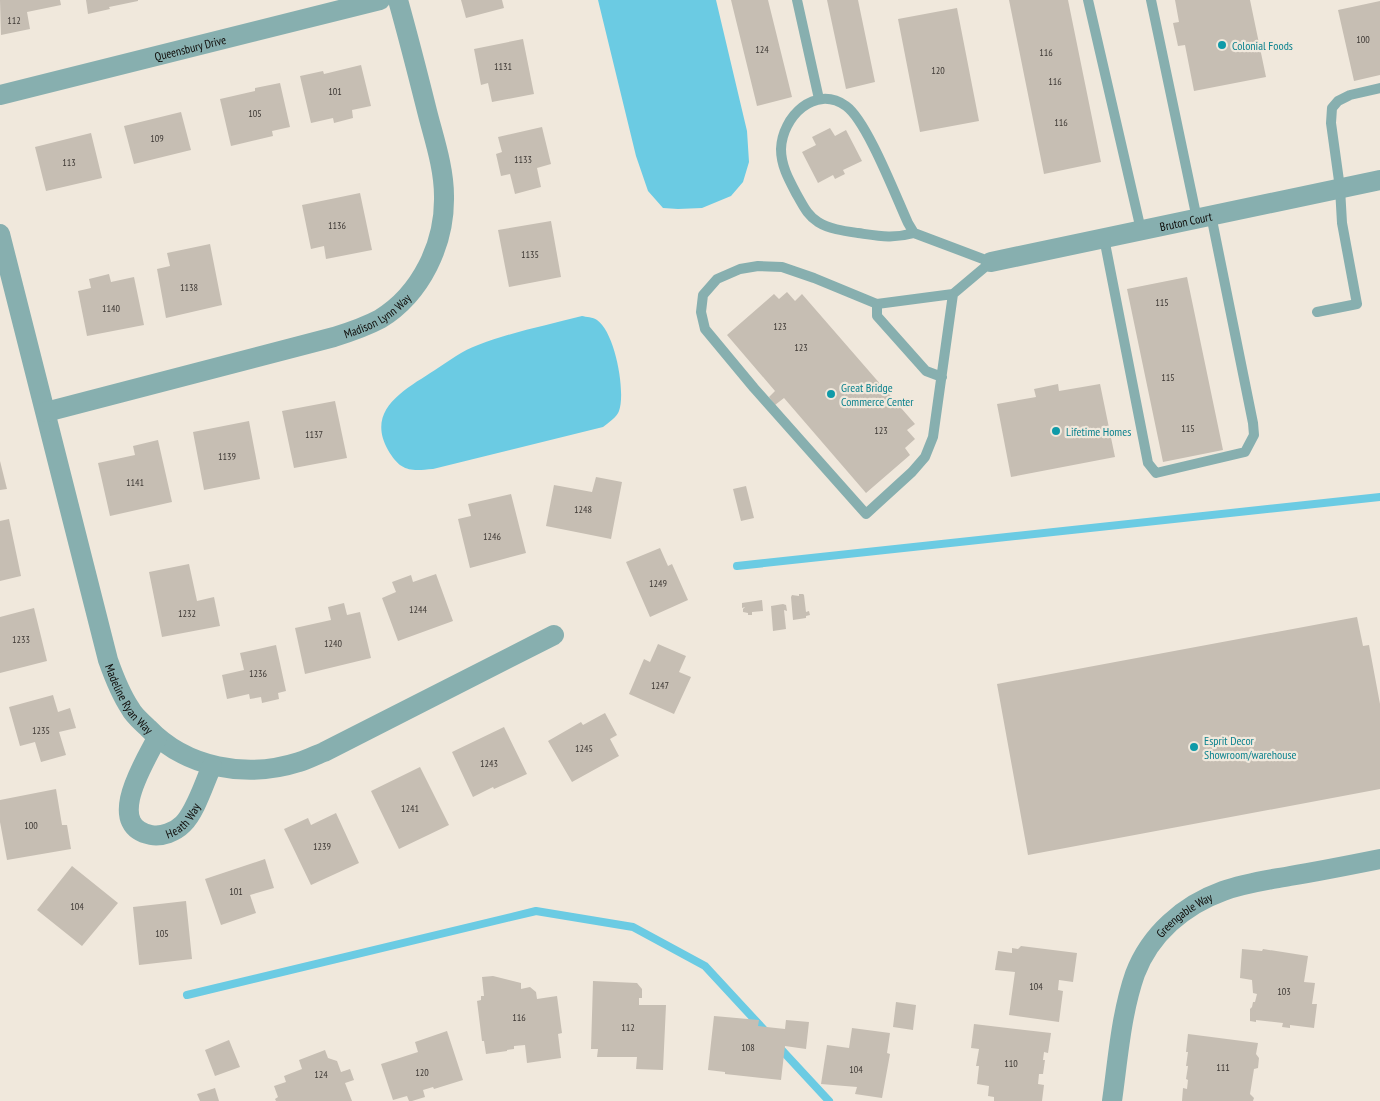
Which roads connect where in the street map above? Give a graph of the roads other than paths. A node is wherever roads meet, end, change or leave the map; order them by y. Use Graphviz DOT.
graph roads {
  1 [pos="380,0"];
  2 [pos="398,0"];
  3 [pos="797,0"];
  4 [pos="1088,0"];
  5 [pos="1151,0"];
  6 [pos="1380,88"];
  7 [pos="0,95"];
  8 [pos="819,99"];
  9 [pos="1380,180"];
  10 [pos="1340,188"];
  11 [pos="1204,217"];
  12 [pos="1141,230"];
  13 [pos="914,233"];
  14 [pos="0,234"];
  15 [pos="1104,238"];
  16 [pos="991,262"];
  17 [pos="953,294"];
  18 [pos="877,304"];
  19 [pos="1317,312"];
  20 [pos="942,377"];
  21 [pos="46,412"];
  22 [pos="554,635"];
  23 [pos="157,738"];
  24 [pos="212,766"];
  25 [pos="1380,859"];
  26 [pos="1112,1101"];
  1 -- 7 [label="street, Queensbury Drive"];
  2 -- 21 [label="street, Madison Lynn Way"];
  3 -- 8 [label="lane"];
  4 -- 12 [label="lane"];
  5 -- 11 [label="lane"];
  6 -- 10 [label="lane"];
  8 -- 13 [label="lane"];
  8 -- 13 [label="lane"];
  9 -- 10 [label="street, Bruton Court"];
  10 -- 11 [label="street, Bruton Court"];
  10 -- 19 [label="lane"];
  11 -- 12 [label="street, Bruton Court"];
  11 -- 15 [label="lane"];
  12 -- 15 [label="street, Bruton Court"];
  13 -- 16 [label="lane"];
  14 -- 21 [label="street, Madeline Ryan Way"];
  15 -- 16 [label="street, Bruton Court"];
  16 -- 17 [label="lane"];
  17 -- 18 [label="lane"];
  17 -- 20 [label="lane"];
  18 -- 20 [label="lane"];
  18 -- 20 [label="lane"];
  21 -- 23 [label="street, Madeline Ryan Way"];
  22 -- 24 [label="street, Madeline Ryan Way"];
  23 -- 24 [label="street, Madeline Ryan Way"];
  23 -- 24 [label="street, Heath Way"];
  25 -- 26 [label="street, Greengable Way"];
}
